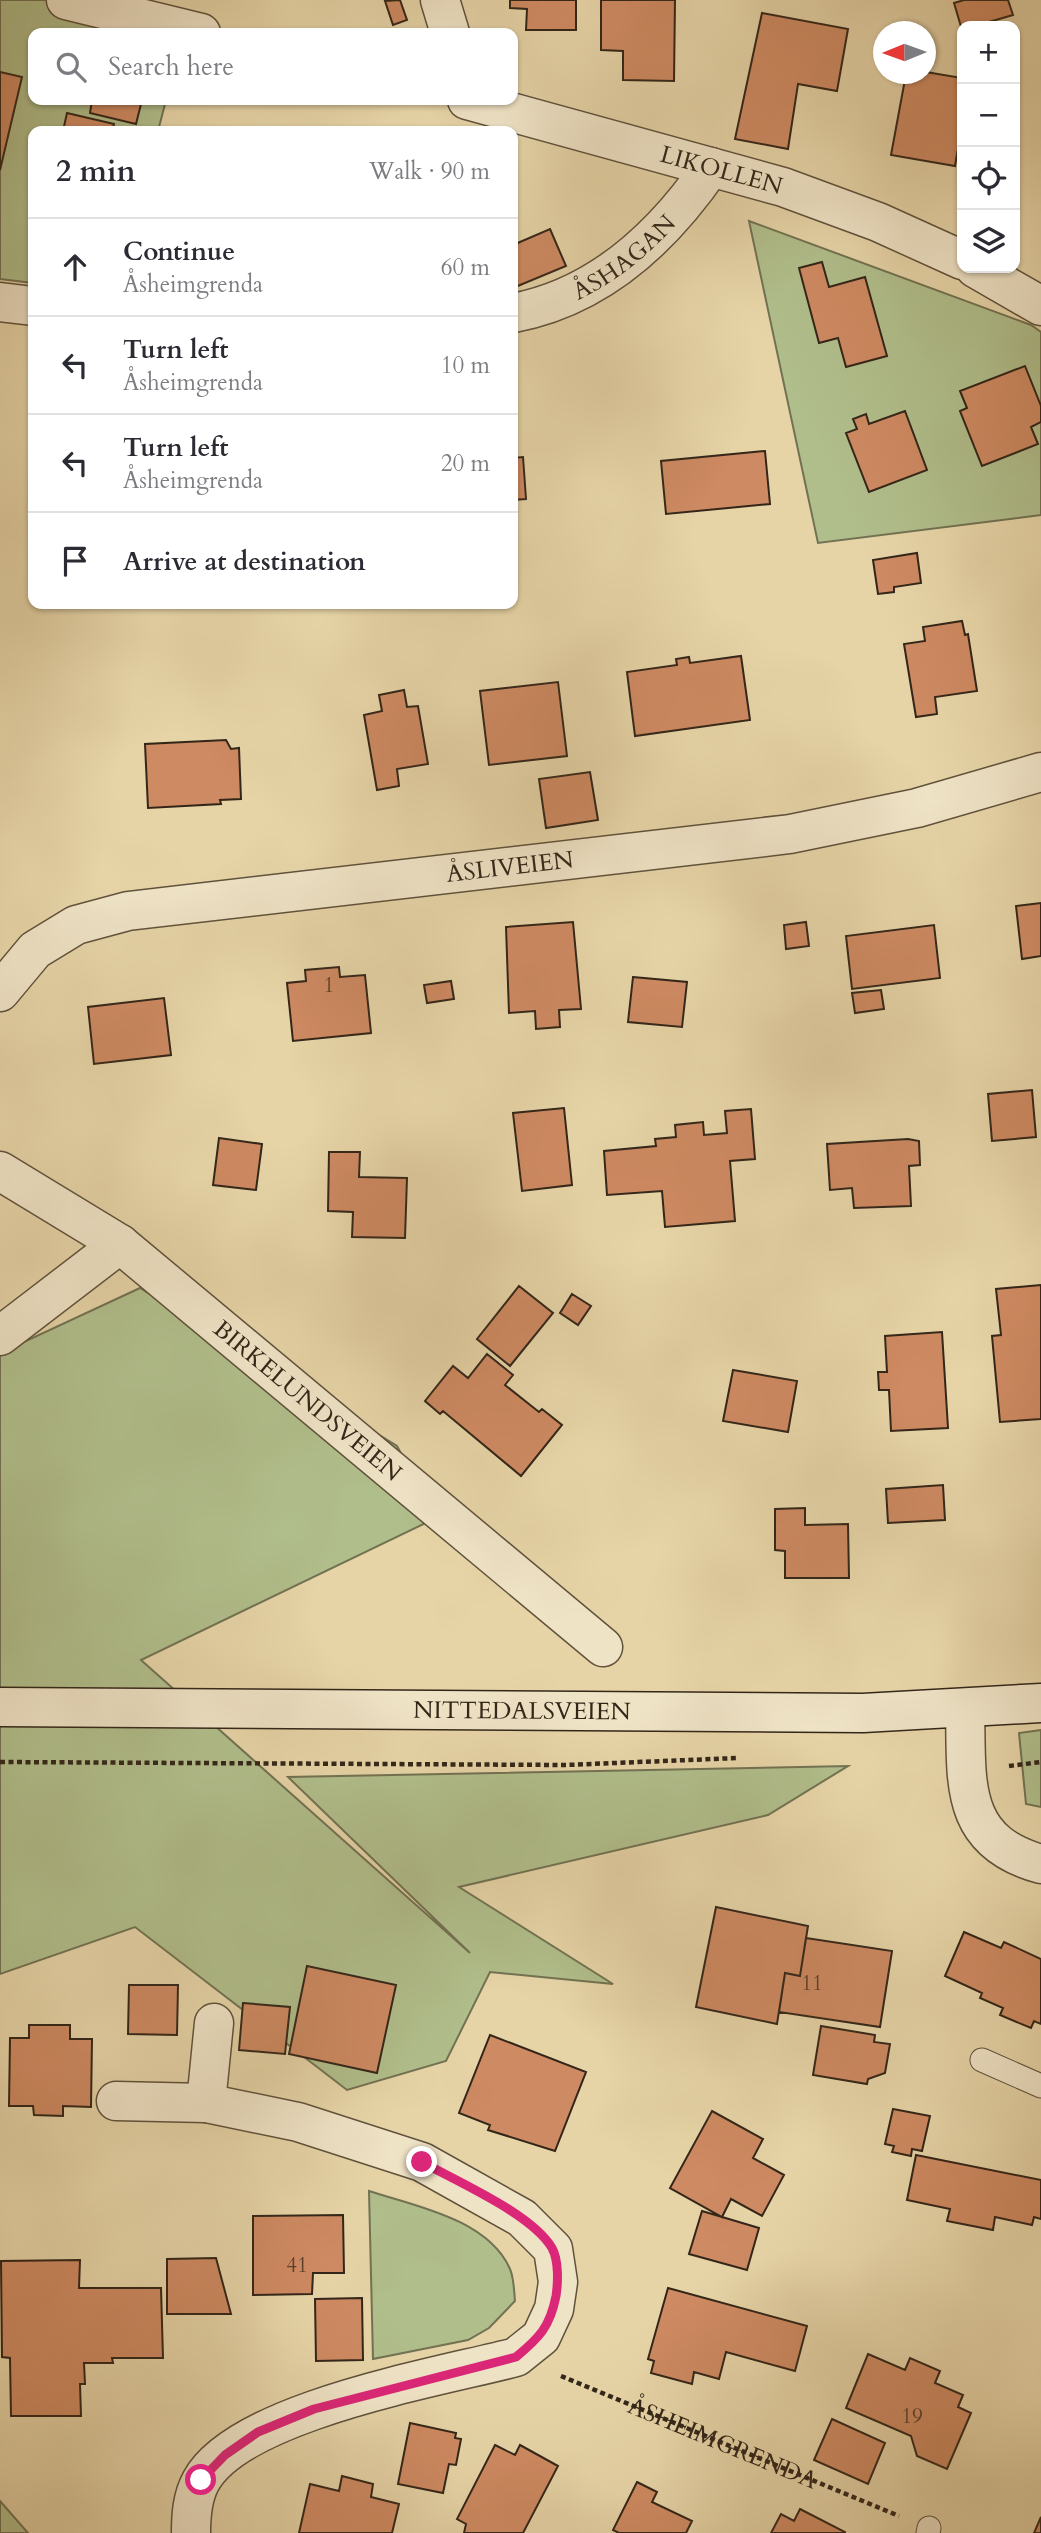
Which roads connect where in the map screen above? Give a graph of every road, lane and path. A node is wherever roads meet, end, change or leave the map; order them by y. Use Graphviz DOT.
graph roads {
  1 [pos="66,0"];
  2 [pos="440,0"];
  3 [pos="181,28"];
  4 [pos="448,28"];
  5 [pos="488,105"];
  6 [pos="711,167"];
  7 [pos="957,258"];
  8 [pos="984,273"];
  9 [pos="0,302"];
  10 [pos="28,305"];
  11 [pos="1041,306"];
  12 [pos="518,311"];
  13 [pos="1041,772"];
  14 [pos="0,992"];
  15 [pos="0,1171"];
  16 [pos="120,1244"];
  17 [pos="0,1336"];
  18 [pos="603,1647"];
  19 [pos="1041,1703"];
  20 [pos="0,1707"];
  21 [pos="965,1708"];
  22 [pos="744,1757"];
  23 [pos="0,1762"];
  24 [pos="1041,1762"];
  25 [pos="1008,1766"];
  26 [pos="1041,1864"];
  27 [pos="214,2023"];
  28 [pos="982,2060"];
  29 [pos="1041,2086"];
  30 [pos="116,2101"];
  31 [pos="206,2103"];
  32 [pos="516,2357"];
  33 [pos="928,2530"];
  34 [pos="191,2533"];
  1 -- 3 [label="street"];
  2 -- 4 [label="street"];
  5 -- 6 [label="street, LIKOLLEN"];
  6 -- 7 [label="street, LIKOLLEN"];
  6 -- 12 [label="street, ÅSHAGAN"];
  8 -- 11 [label="street"];
  9 -- 10 [label="street"];
  13 -- 14 [label="street, ÅSLIVEIEN"];
  15 -- 16 [label="street, BIRKELUNDSVEIEN"];
  16 -- 17 [label="street"];
  16 -- 18 [label="street, BIRKELUNDSVEIEN"];
  19 -- 21 [label="street, NITTEDALSVEIEN"];
  20 -- 21 [label="street, NITTEDALSVEIEN"];
  21 -- 26 [label="street"];
  22 -- 23 [label="path"];
  24 -- 25 [label="path"];
  27 -- 31 [label="street"];
  28 -- 29 [label="lane"];
  30 -- 31 [label="street"];
  31 -- 32 [label="street"];
  32 -- 33 [label="path, ÅSHEIMGRENDA"];
  32 -- 34 [label="street"];
}
